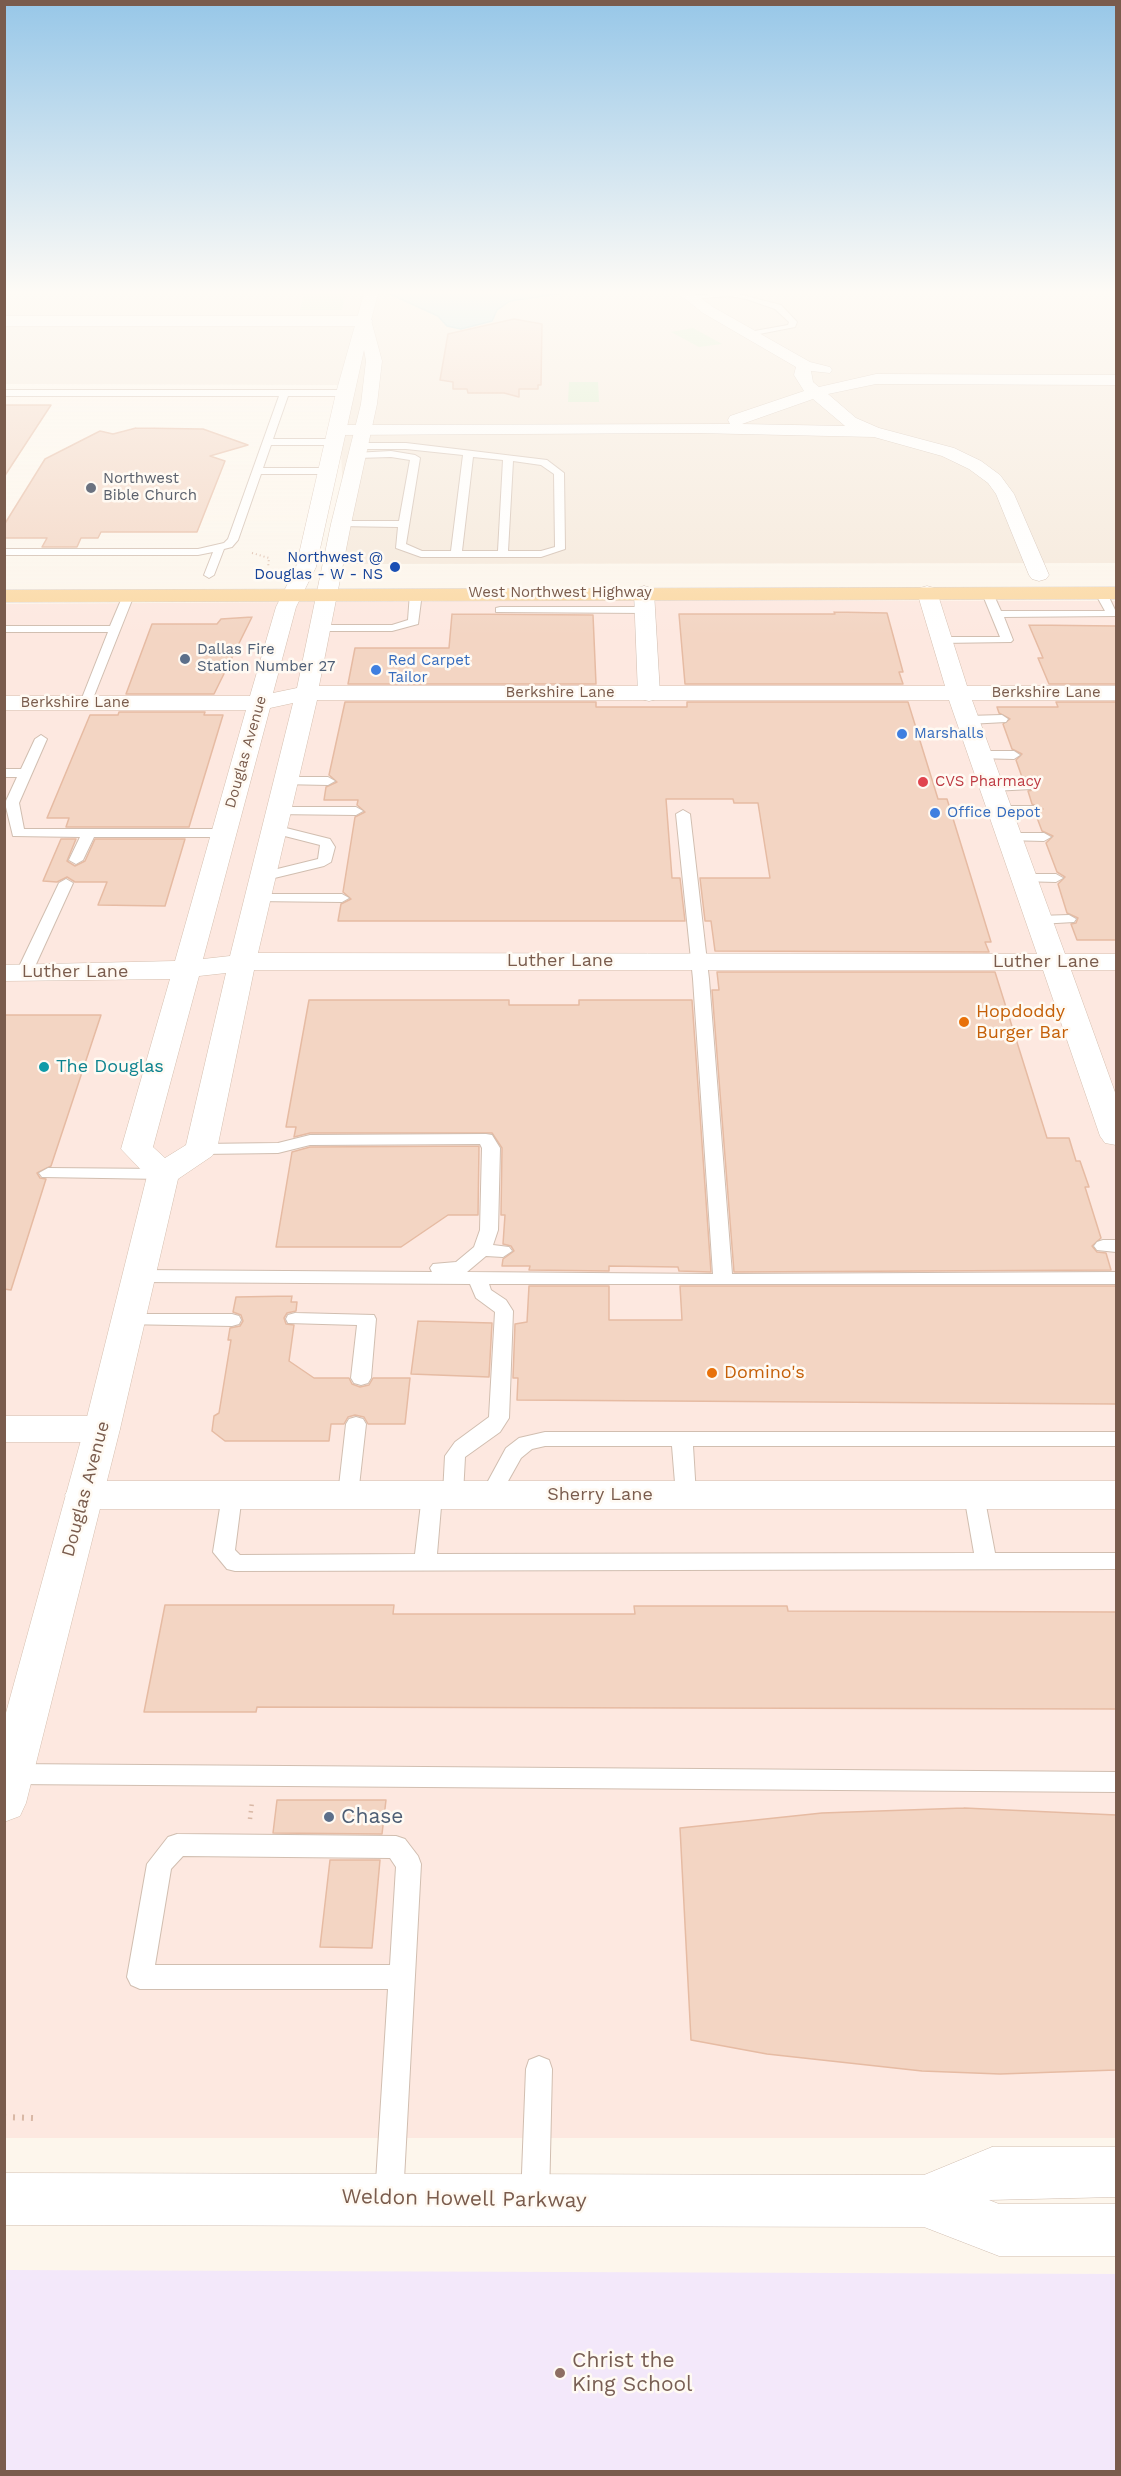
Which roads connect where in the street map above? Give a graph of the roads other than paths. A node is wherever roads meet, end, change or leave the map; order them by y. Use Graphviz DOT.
graph roads {
  1 [pos="279,406"];
  2 [pos="342,406"];
  3 [pos="369,406"];
  4 [pos="779,406"];
  5 [pos="832,406"];
  6 [pos="696,428"];
  7 [pos="874,432"];
  8 [pos="335,436"];
  9 [pos="266,442"];
  10 [pos="360,443"];
  11 [pos="468,454"];
  12 [pos="508,458"];
  13 [pos="256,471"];
  14 [pos="326,471"];
  15 [pos="341,525"];
  16 [pos="404,525"];
  17 [pos="219,549"];
  18 [pos="4,552"];
  19 [pos="456,554"];
  20 [pos="503,554"];
  21 [pos="186,575"];
  22 [pos="233,575"];
  23 [pos="352,575"];
  24 [pos="589,575"];
  25 [pos="1039,575"];
  26 [pos="1116,575"];
  27 [pos="292,581"];
  28 [pos="416,581"];
  29 [pos="330,584"];
  30 [pos="205,585"];
  31 [pos="1111,589"];
  32 [pos="927,592"];
  33 [pos="988,593"];
  34 [pos="4,596"];
  35 [pos="128,596"];
  36 [pos="644,601"];
  37 [pos="996,614"];
  38 [pos="322,628"];
  39 [pos="4,629"];
  40 [pos="115,629"];
  41 [pos="941,640"];
  42 [pos="958,692"];
  43 [pos="307,693"];
  44 [pos="1116,693"];
  45 [pos="649,694"];
  46 [pos="4,703"];
  47 [pos="86,703"];
  48 [pos="260,703"];
  49 [pos="1002,719"];
  50 [pos="968,720"];
  51 [pos="41,739"];
  52 [pos="981,755"];
  53 [pos="1014,755"];
  54 [pos="4,773"];
  55 [pos="26,773"];
  56 [pos="238,781"];
  57 [pos="285,781"];
  58 [pos="328,781"];
  59 [pos="1026,786"];
  60 [pos="997,798"];
  61 [pos="1034,810"];
  62 [pos="356,811"];
  63 [pos="683,814"];
  64 [pos="276,820"];
  65 [pos="226,822"];
  66 [pos="89,833"];
  67 [pos="1010,837"];
  68 [pos="1044,837"];
  69 [pos="76,860"];
  70 [pos="1024,878"];
  71 [pos="1056,878"];
  72 [pos="66,883"];
  73 [pos="260,887"];
  74 [pos="342,898"];
  75 [pos="1069,919"];
  76 [pos="1039,920"];
  77 [pos="699,961"];
  78 [pos="1054,962"];
  79 [pos="1116,962"];
  80 [pos="242,963"];
  81 [pos="185,969"];
  82 [pos="14,973"];
  83 [pos="1115,1127"];
  84 [pos="201,1149"];
  85 [pos="48,1173"];
  86 [pos="163,1174"];
  87 [pos="482,1250"];
  88 [pos="503,1251"];
  89 [pos="140,1272"];
  90 [pos="477,1278"];
  91 [pos="1116,1278"];
  92 [pos="723,1280"];
  93 [pos="294,1319"];
  94 [pos="128,1320"];
  95 [pos="232,1320"];
  96 [pos="361,1378"];
  97 [pos="356,1424"];
  98 [pos="4,1429"];
  99 [pos="102,1429"];
  100 [pos="682,1439"];
  101 [pos="1116,1440"];
  102 [pos="491,1494"];
  103 [pos="84,1495"];
  104 [pos="232,1495"];
  105 [pos="348,1495"];
  106 [pos="443,1495"];
  107 [pos="686,1495"];
  108 [pos="974,1495"];
  109 [pos="1116,1495"];
  110 [pos="1116,1561"];
  111 [pos="986,1562"];
  112 [pos="425,1563"];
  113 [pos="1116,1782"];
  114 [pos="7,1784"];
  115 [pos="402,1977"];
  116 [pos="539,2069"];
  117 [pos="1116,2172"];
  118 [pos="389,2198"];
  119 [pos="4,2199"];
  120 [pos="534,2200"];
  121 [pos="924,2201"];
  122 [pos="1116,2230"];
  1 -- 9 [label="lane"];
  2 -- 8 [label="street, Douglas Avenue"];
  3 -- 10 [label="street, Douglas Avenue"];
  4 -- 6 [label="street"];
  5 -- 7 [label="street"];
  6 -- 7 [label="street"];
  6 -- 10 [label="street"];
  7 -- 25 [label="street"];
  8 -- 9 [label="lane"];
  8 -- 10 [label="street"];
  8 -- 14 [label="street, Douglas Avenue"];
  9 -- 13 [label="lane"];
  10 -- 11 [label="lane"];
  10 -- 15 [label="street, Douglas Avenue"];
  10 -- 16 [label="lane"];
  11 -- 12 [label="lane"];
  11 -- 19 [label="lane"];
  12 -- 20 [label="lane"];
  12 -- 20 [label="lane"];
  13 -- 14 [label="lane"];
  13 -- 17 [label="lane"];
  14 -- 27 [label="street, Douglas Avenue"];
  15 -- 16 [label="lane"];
  15 -- 29 [label="street, Douglas Avenue"];
  16 -- 19 [label="lane"];
  17 -- 18 [label="lane"];
  17 -- 30 [label="lane"];
  19 -- 20 [label="lane"];
  21 -- 30 [label="main road, West Northwest Highway"];
  22 -- 30 [label="main road, West Northwest Highway"];
  23 -- 29 [label="main road, West Northwest Highway"];
  24 -- 25 [label="main road, West Northwest Highway"];
  25 -- 26 [label="main road, West Northwest Highway"];
  27 -- 29 [label="main road, West Northwest Highway"];
  27 -- 30 [label="main road, West Northwest Highway"];
  27 -- 48 [label="street, Douglas Avenue"];
  28 -- 29 [label="main road, West Northwest Highway"];
  28 -- 36 [label="main road, West Northwest Highway"];
  28 -- 38 [label="lane"];
  29 -- 38 [label="street, Douglas Avenue"];
  30 -- 35 [label="main road, West Northwest Highway"];
  31 -- 32 [label="main road"];
  31 -- 33 [label="main road, West Northwest Highway"];
  31 -- 37 [label="lane"];
  32 -- 33 [label="main road, West Northwest Highway"];
  32 -- 36 [label="main road, West Northwest Highway"];
  32 -- 41 [label="street"];
  33 -- 37 [label="lane"];
  34 -- 35 [label="main road, West Northwest Highway"];
  35 -- 40 [label="lane"];
  36 -- 45 [label="street"];
  37 -- 41 [label="lane"];
  38 -- 43 [label="street, Douglas Avenue"];
  39 -- 40 [label="lane"];
  40 -- 47 [label="lane"];
  41 -- 42 [label="street"];
  42 -- 44 [label="street, Berkshire Lane"];
  42 -- 45 [label="street, Berkshire Lane"];
  42 -- 50 [label="street"];
  43 -- 45 [label="street, Berkshire Lane"];
  43 -- 48 [label="street, Berkshire Lane"];
  43 -- 57 [label="street, Douglas Avenue"];
  46 -- 47 [label="street, Berkshire Lane"];
  47 -- 48 [label="street, Berkshire Lane"];
  48 -- 56 [label="street, Douglas Avenue"];
  49 -- 50 [label="lane"];
  50 -- 52 [label="street"];
  51 -- 55 [label="lane"];
  52 -- 53 [label="lane"];
  52 -- 60 [label="street"];
  54 -- 55 [label="lane"];
  55 -- 66 [label="lane"];
  56 -- 57 [label="street"];
  56 -- 65 [label="street, Douglas Avenue"];
  57 -- 58 [label="lane"];
  57 -- 64 [label="street, Douglas Avenue"];
  59 -- 60 [label="lane"];
  60 -- 61 [label="lane"];
  60 -- 67 [label="street"];
  62 -- 64 [label="lane"];
  63 -- 77 [label="lane"];
  64 -- 65 [label="street"];
  64 -- 73 [label="street, Douglas Avenue"];
  64 -- 73 [label="lane"];
  65 -- 66 [label="lane"];
  65 -- 81 [label="street, Douglas Avenue"];
  66 -- 69 [label="lane"];
  67 -- 68 [label="lane"];
  67 -- 70 [label="street"];
  70 -- 71 [label="lane"];
  70 -- 76 [label="street"];
  72 -- 82 [label="lane"];
  73 -- 74 [label="lane"];
  73 -- 80 [label="street, Douglas Avenue"];
  75 -- 76 [label="lane"];
  76 -- 78 [label="street"];
  77 -- 78 [label="street, Luther Lane"];
  77 -- 80 [label="street, Luther Lane"];
  77 -- 92 [label="lane"];
  78 -- 79 [label="street, Luther Lane"];
  78 -- 83 [label="street"];
  80 -- 81 [label="street, Luther Lane"];
  80 -- 84 [label="street, Douglas Avenue"];
  81 -- 82 [label="street, Luther Lane"];
  81 -- 86 [label="street, Douglas Avenue"];
  84 -- 86 [label="street"];
  84 -- 87 [label="lane"];
  85 -- 86 [label="lane"];
  86 -- 89 [label="street, Douglas Avenue"];
  87 -- 88 [label="lane"];
  87 -- 89 [label="lane"];
  89 -- 90 [label="lane"];
  89 -- 94 [label="street, Douglas Avenue"];
  90 -- 92 [label="lane"];
  90 -- 106 [label="lane"];
  91 -- 92 [label="lane"];
  93 -- 96 [label="lane"];
  94 -- 95 [label="lane"];
  94 -- 99 [label="street, Douglas Avenue"];
  97 -- 105 [label="lane"];
  98 -- 99 [label="street"];
  99 -- 103 [label="street, Douglas Avenue"];
  100 -- 101 [label="lane"];
  100 -- 102 [label="lane"];
  100 -- 107 [label="lane"];
  102 -- 106 [label="street, Sherry Lane"];
  102 -- 107 [label="street, Sherry Lane"];
  103 -- 104 [label="street, Sherry Lane"];
  103 -- 114 [label="street, Douglas Avenue"];
  104 -- 105 [label="street, Sherry Lane"];
  104 -- 112 [label="lane"];
  105 -- 106 [label="street, Sherry Lane"];
  106 -- 112 [label="lane"];
  107 -- 108 [label="street, Sherry Lane"];
  108 -- 109 [label="street, Sherry Lane"];
  108 -- 111 [label="lane"];
  110 -- 111 [label="lane"];
  111 -- 112 [label="lane"];
  113 -- 114 [label="lane"];
  115 -- 115 [label="lane"];
  115 -- 118 [label="lane"];
  116 -- 120 [label="lane"];
  117 -- 121 [label="street, Weldon Howell Parkway"];
  118 -- 119 [label="street, Weldon Howell Parkway"];
  118 -- 120 [label="street, Weldon Howell Parkway"];
  120 -- 121 [label="street, Weldon Howell Parkway"];
  121 -- 122 [label="street, Weldon Howell Parkway"];
}
